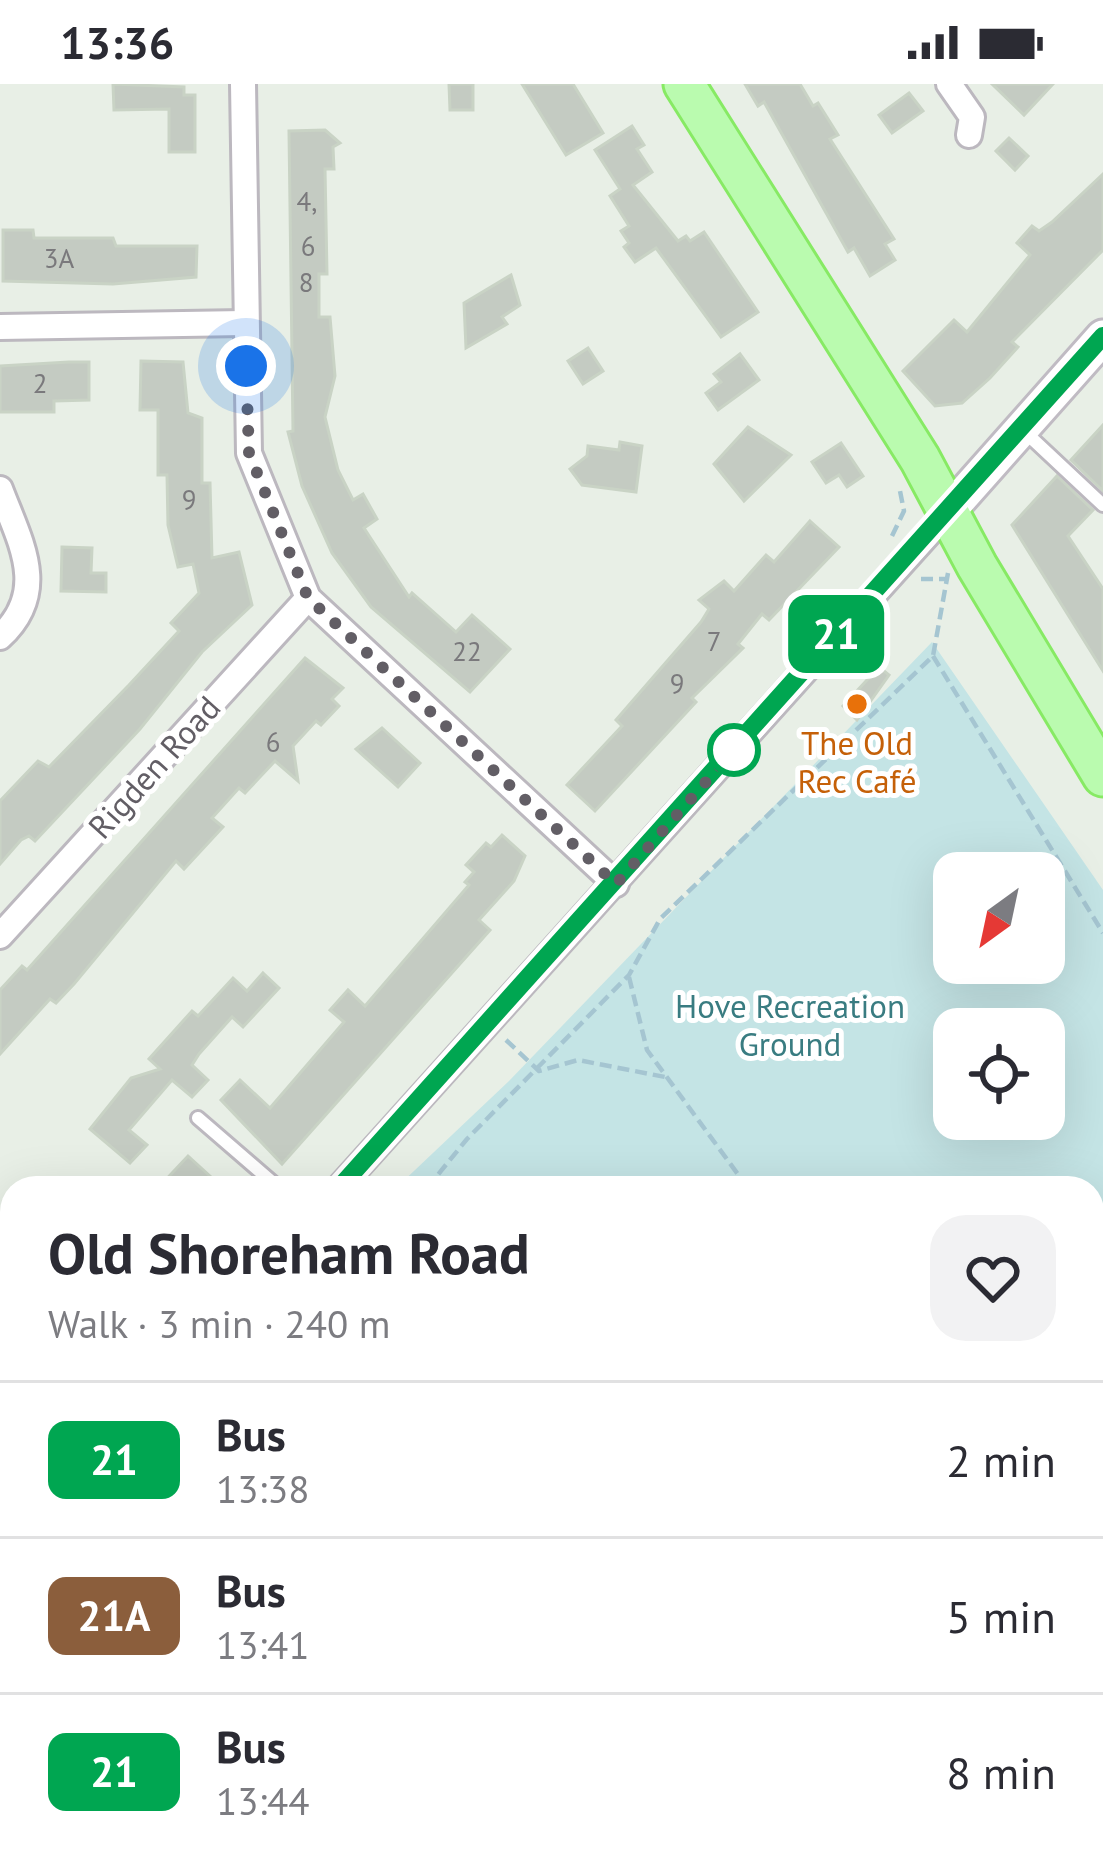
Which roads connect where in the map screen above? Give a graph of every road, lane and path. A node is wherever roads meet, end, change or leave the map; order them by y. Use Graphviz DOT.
graph roads {
  1 [pos="243,84"];
  2 [pos="684,84"];
  3 [pos="949,84"];
  4 [pos="969,135"];
  5 [pos="244,322"];
  6 [pos="0,327"];
  7 [pos="1103,337"];
  8 [pos="1022,430"];
  9 [pos="0,489"];
  10 [pos="900,489"];
  11 [pos="1103,505"];
  12 [pos="947,513"];
  13 [pos="944,578"];
  14 [pos="883,581"];
  15 [pos="987,582"];
  16 [pos="308,598"];
  17 [pos="0,637"];
  18 [pos="933,656"];
  19 [pos="1103,776"];
  20 [pos="616,884"];
  21 [pos="1103,933"];
  22 [pos="0,936"];
  23 [pos="629,975"];
  24 [pos="488,1024"];
  25 [pos="539,1070"];
  26 [pos="665,1077"];
  27 [pos="198,1118"];
  28 [pos="265,1176"];
  29 [pos="350,1176"];
  30 [pos="437,1176"];
  31 [pos="739,1176"];
  1 -- 5 [label="street"];
  2 -- 12 [label="main road"];
  3 -- 4 [label="street"];
  5 -- 6 [label="street"];
  5 -- 16 [label="street"];
  7 -- 8 [label="main road"];
  8 -- 11 [label="lane"];
  8 -- 12 [label="main road"];
  9 -- 17 [label="street"];
  10 -- 14 [label="path"];
  12 -- 14 [label="street"];
  12 -- 15 [label="main road"];
  13 -- 14 [label="path"];
  13 -- 15 [label="path"];
  13 -- 18 [label="path"];
  14 -- 20 [label="street"];
  15 -- 19 [label="main road"];
  16 -- 20 [label="street"];
  16 -- 22 [label="street, Rigden Road"];
  18 -- 21 [label="path"];
  18 -- 23 [label="path"];
  20 -- 24 [label="street"];
  23 -- 25 [label="path"];
  23 -- 26 [label="path"];
  24 -- 25 [label="path"];
  24 -- 29 [label="street"];
  25 -- 26 [label="path"];
  25 -- 30 [label="path"];
  26 -- 31 [label="path"];
  27 -- 28 [label="lane"];
}
